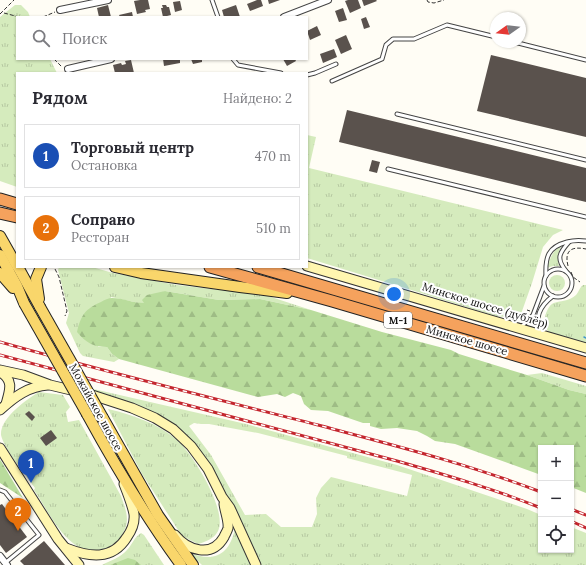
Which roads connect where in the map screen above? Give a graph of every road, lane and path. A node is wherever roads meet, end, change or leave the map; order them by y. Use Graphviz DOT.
graph roads {
  1 [pos="14,0"];
  2 [pos="108,0"];
  3 [pos="212,0"];
  4 [pos="328,0"];
  5 [pos="426,0"];
  6 [pos="444,0"];
  7 [pos="60,10"];
  8 [pos="3,12"];
  9 [pos="0,14"];
  10 [pos="16,16"];
  11 [pos="45,16"];
  12 [pos="218,16"];
  13 [pos="287,16"];
  14 [pos="490,36"];
  15 [pos="526,45"];
  16 [pos="55,60"];
  17 [pos="107,60"];
  18 [pos="234,60"];
  19 [pos="586,60"];
  20 [pos="336,64"];
  21 [pos="68,69"];
  22 [pos="276,72"];
  23 [pos="308,75"];
  24 [pos="332,81"];
  25 [pos="397,114"];
  26 [pos="586,160"];
  27 [pos="388,169"];
  28 [pos="0,199"];
  29 [pos="16,204"];
  30 [pos="0,213"];
  31 [pos="586,217"];
  32 [pos="16,218"];
  33 [pos="0,236"];
  34 [pos="586,241"];
  35 [pos="569,242"];
  36 [pos="586,249"];
  37 [pos="0,255"];
  38 [pos="16,264"];
  39 [pos="308,266"];
  40 [pos="18,268"];
  41 [pos="41,268"];
  42 [pos="55,268"];
  43 [pos="119,268"];
  44 [pos="214,268"];
  45 [pos="261,268"];
  46 [pos="566,272"];
  47 [pos="0,273"];
  48 [pos="546,276"];
  49 [pos="580,282"];
  50 [pos="544,286"];
  51 [pos="553,296"];
  52 [pos="332,301"];
  53 [pos="24,303"];
  54 [pos="40,307"];
  55 [pos="65,316"];
  56 [pos="520,329"];
  57 [pos="542,336"];
  58 [pos="586,348"];
  59 [pos="586,363"];
  60 [pos="0,371"];
  61 [pos="586,376"];
  62 [pos="50,385"];
  63 [pos="3,407"];
  64 [pos="0,448"];
  65 [pos="121,476"];
  66 [pos="0,490"];
  67 [pos="222,497"];
  68 [pos="158,515"];
  69 [pos="65,548"];
  70 [pos="0,556"];
  71 [pos="6,564"];
  72 [pos="79,565"];
  73 [pos="181,565"];
  74 [pos="193,565"];
  75 [pos="256,565"];
  1 -- 8 [label="path"];
  2 -- 7 [label="street"];
  3 -- 12 [label="lane"];
  4 -- 13 [label="street"];
  5 -- 6 [label="path"];
  7 -- 11 [label="path"];
  8 -- 9 [label="path"];
  8 -- 10 [label="path"];
  14 -- 24 [label="lane"];
  15 -- 19 [label="lane"];
  16 -- 21 [label="path"];
  17 -- 21 [label="street"];
  18 -- 22 [label="lane"];
  20 -- 23 [label="lane"];
  25 -- 26 [label="lane"];
  27 -- 31 [label="lane"];
  28 -- 29 [label="highway"];
  30 -- 32 [label="highway"];
  33 -- 38 [label="main road, Можайское шоссе"];
  34 -- 35 [label="lane"];
  35 -- 46 [label="lane"];
  35 -- 48 [label="lane"];
  36 -- 49 [label="path"];
  37 -- 53 [label="main road, Можайское шоссе"];
  39 -- 56 [label="street, Минское шоссе (дублёр)"];
  40 -- 54 [label="main road, Можайское шоссе"];
  41 -- 54 [label="main road"];
  42 -- 55 [label="path"];
  43 -- 52 [label="main road"];
  44 -- 52 [label="highway, Минское шоссе / М-1"];
  45 -- 59 [label="highway, Минское шоссе / М-1"];
  46 -- 48 [label="lane"];
  46 -- 51 [label="lane"];
  47 -- 53 [label="main road"];
  48 -- 50 [label="lane"];
  50 -- 51 [label="lane"];
  50 -- 56 [label="lane"];
  51 -- 57 [label="lane"];
  52 -- 61 [label="highway, Минское шоссе / М-1"];
  53 -- 65 [label="main road, Можайское шоссе, bridge"];
  54 -- 68 [label="main road, Можайское шоссе, bridge"];
  56 -- 57 [label="street, Минское шоссе (дублёр)"];
  57 -- 58 [label="street, Минское шоссе (дублёр)"];
  60 -- 62 [label="street"];
  60 -- 63 [label="street"];
  62 -- 63 [label="street"];
  62 -- 67 [label="street"];
  64 -- 69 [label="street"];
  65 -- 69 [label="street"];
  65 -- 73 [label="main road, Можайское шоссе"];
  66 -- 71 [label="lane"];
  67 -- 68 [label="street"];
  67 -- 75 [label="street"];
  68 -- 74 [label="main road, Можайское шоссе"];
  69 -- 72 [label="street"];
  70 -- 71 [label="street"];
}
